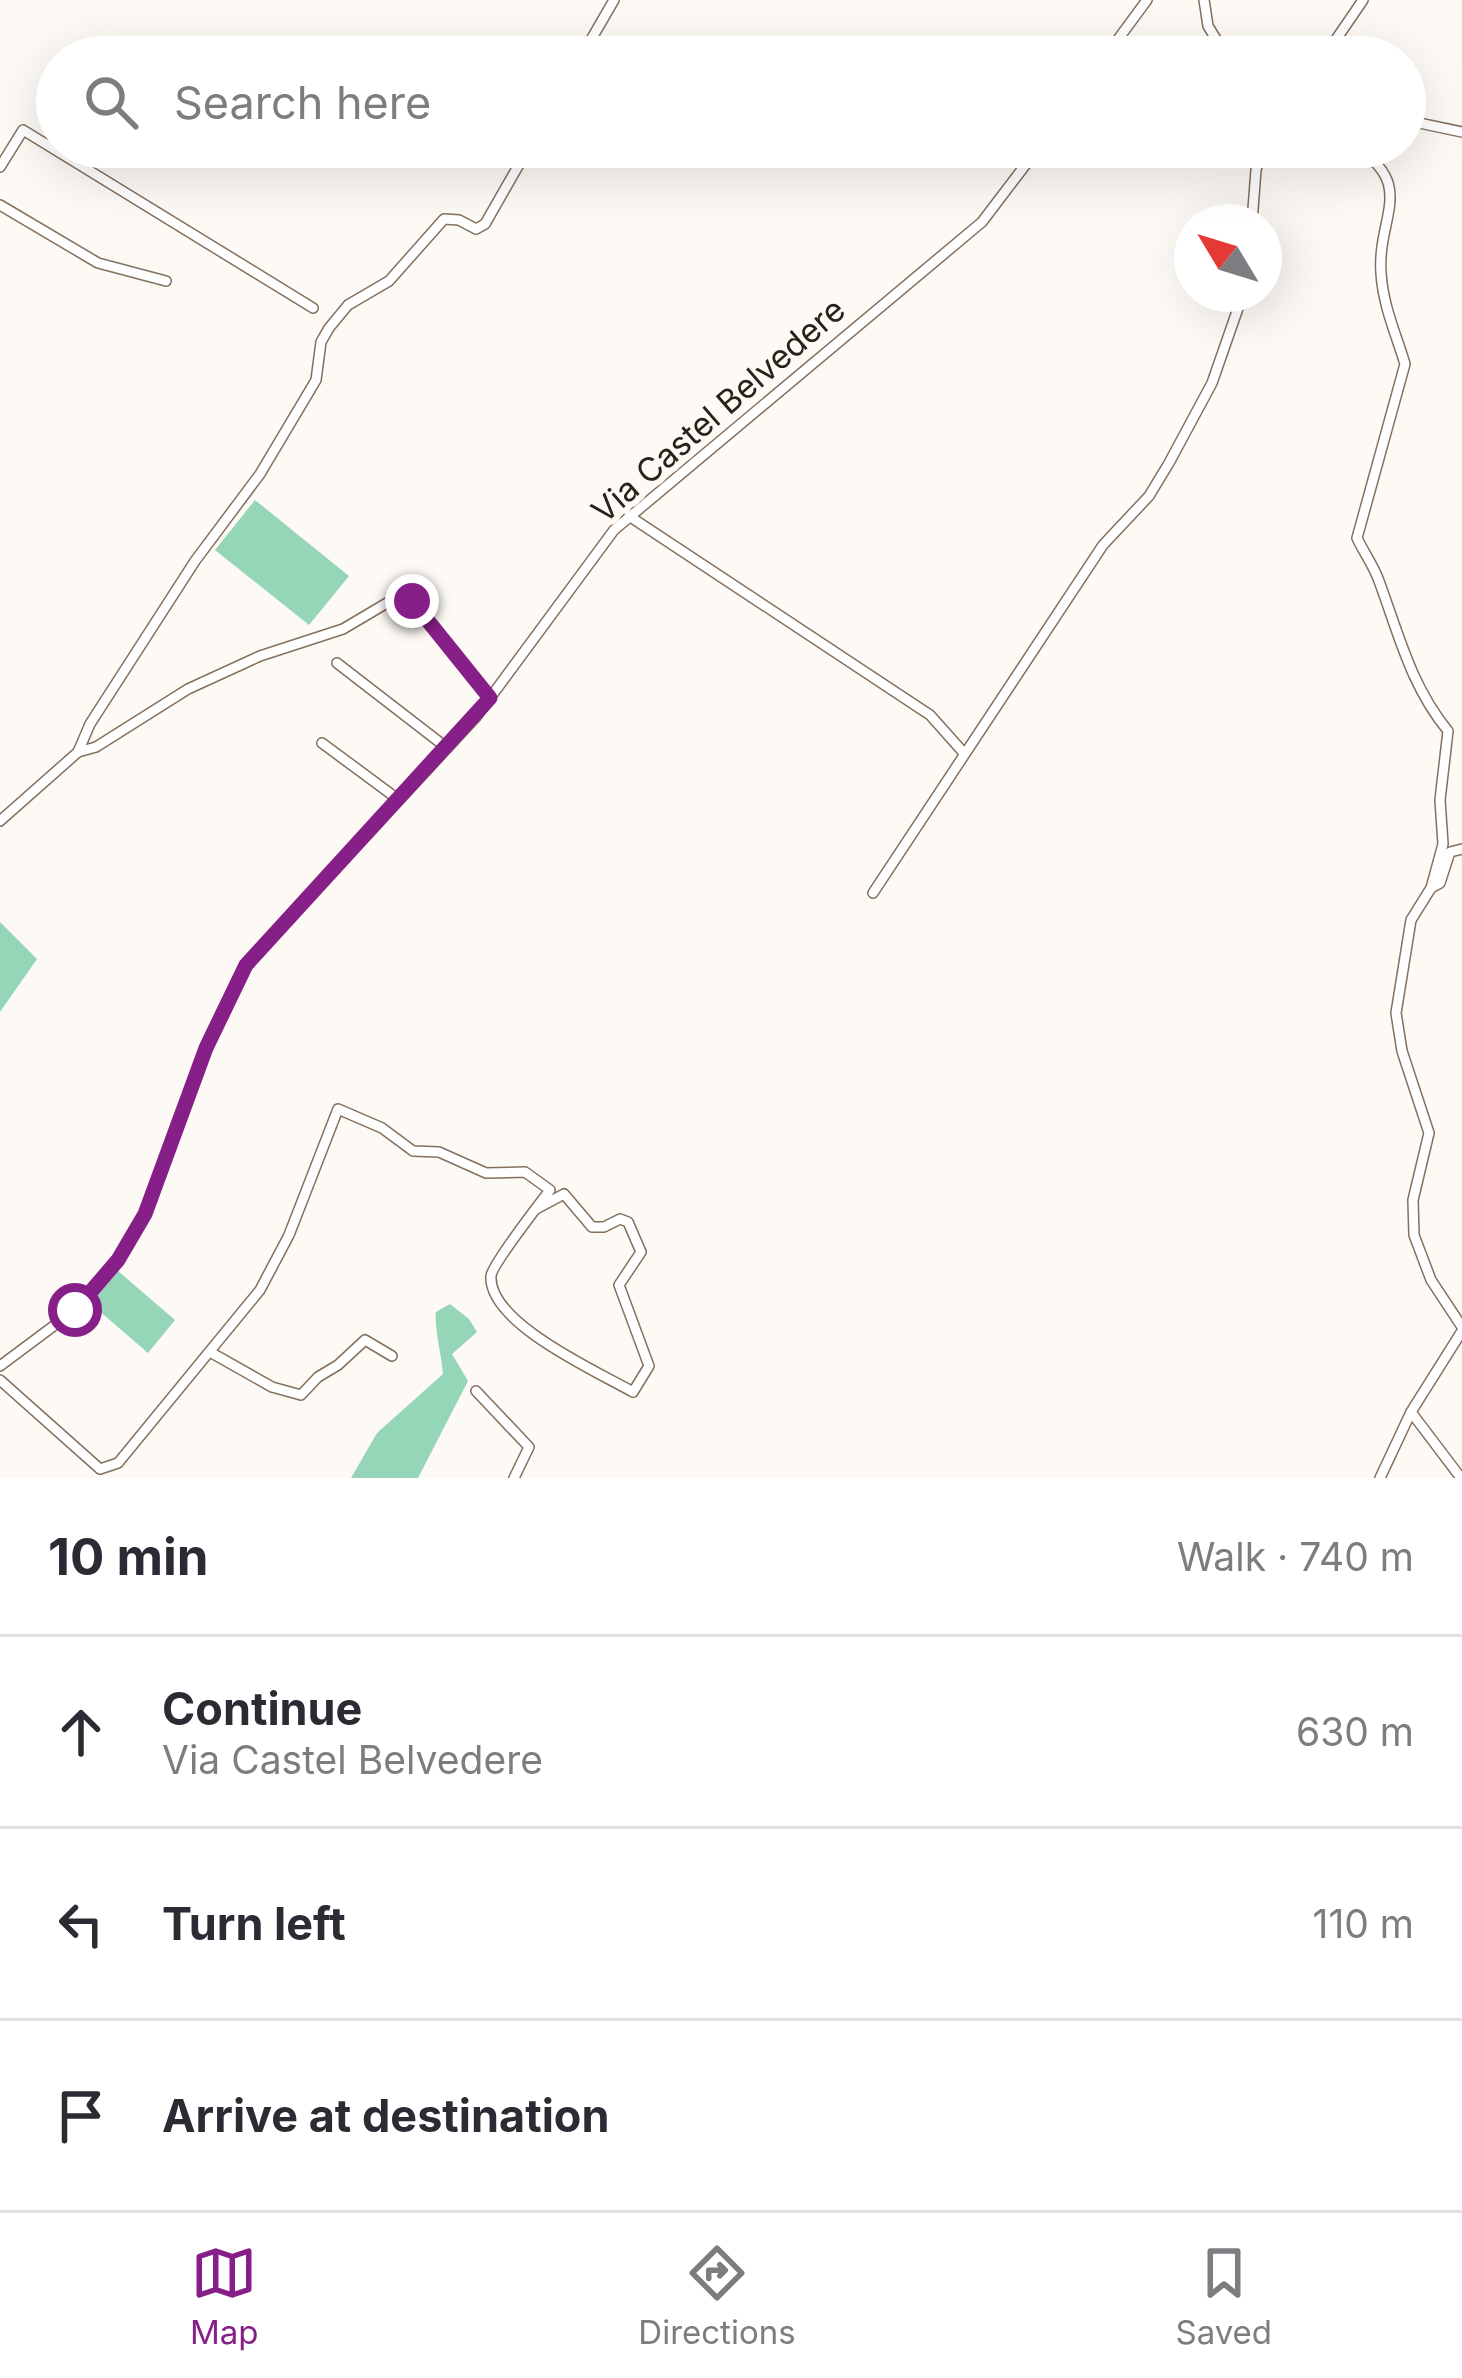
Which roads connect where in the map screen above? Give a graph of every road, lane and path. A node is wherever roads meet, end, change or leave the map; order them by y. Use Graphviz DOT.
graph roads {
  1 [pos="614,0"];
  2 [pos="1148,0"];
  3 [pos="1204,0"];
  4 [pos="1363,0"];
  5 [pos="593,36"];
  6 [pos="1121,36"];
  7 [pos="1214,36"];
  8 [pos="1338,36"];
  9 [pos="1426,124"];
  10 [pos="1462,132"];
  11 [pos="36,139"];
  12 [pos="0,166"];
  13 [pos="84,168"];
  14 [pos="518,168"];
  15 [pos="1023,168"];
  16 [pos="1257,168"];
  17 [pos="1380,168"];
  18 [pos="1253,204"];
  19 [pos="0,205"];
  20 [pos="166,281"];
  21 [pos="313,308"];
  22 [pos="1237,312"];
  23 [pos="629,516"];
  24 [pos="337,663"];
  25 [pos="490,698"];
  26 [pos="322,743"];
  27 [pos="447,748"];
  28 [pos="78,752"];
  29 [pos="963,752"];
  30 [pos="399,800"];
  31 [pos="0,821"];
  32 [pos="1462,848"];
  33 [pos="1431,888"];
  34 [pos="873,893"];
  35 [pos="536,1209"];
  36 [pos="1462,1329"];
  37 [pos="210,1352"];
  38 [pos="392,1356"];
  39 [pos="0,1366"];
  40 [pos="0,1380"];
  41 [pos="476,1391"];
  42 [pos="1411,1412"];
  43 [pos="102,1474"];
  44 [pos="514,1478"];
  45 [pos="1380,1478"];
  46 [pos="1461,1478"];
  1 -- 5 [label="street"];
  2 -- 6 [label="street"];
  3 -- 7 [label="street"];
  4 -- 8 [label="street"];
  9 -- 10 [label="street"];
  11 -- 12 [label="street"];
  13 -- 21 [label="street"];
  14 -- 28 [label="street"];
  15 -- 23 [label="street, Via Castel Belvedere"];
  16 -- 18 [label="street"];
  17 -- 33 [label="street"];
  19 -- 20 [label="street"];
  22 -- 29 [label="street"];
  23 -- 25 [label="street, Via Castel Belvedere"];
  23 -- 29 [label="street"];
  24 -- 27 [label="street"];
  25 -- 27 [label="street, Via Castel Belvedere"];
  25 -- 28 [label="street"];
  26 -- 30 [label="street"];
  27 -- 30 [label="street, Via Castel Belvedere"];
  28 -- 31 [label="street"];
  29 -- 34 [label="street"];
  30 -- 39 [label="street, Via Castel Belvedere"];
  32 -- 33 [label="street"];
  33 -- 36 [label="street"];
  35 -- 35 [label="street"];
  35 -- 37 [label="street"];
  36 -- 42 [label="street"];
  37 -- 38 [label="street"];
  37 -- 43 [label="street"];
  40 -- 43 [label="street"];
  41 -- 44 [label="street"];
  42 -- 45 [label="street"];
  42 -- 46 [label="street"];
}
